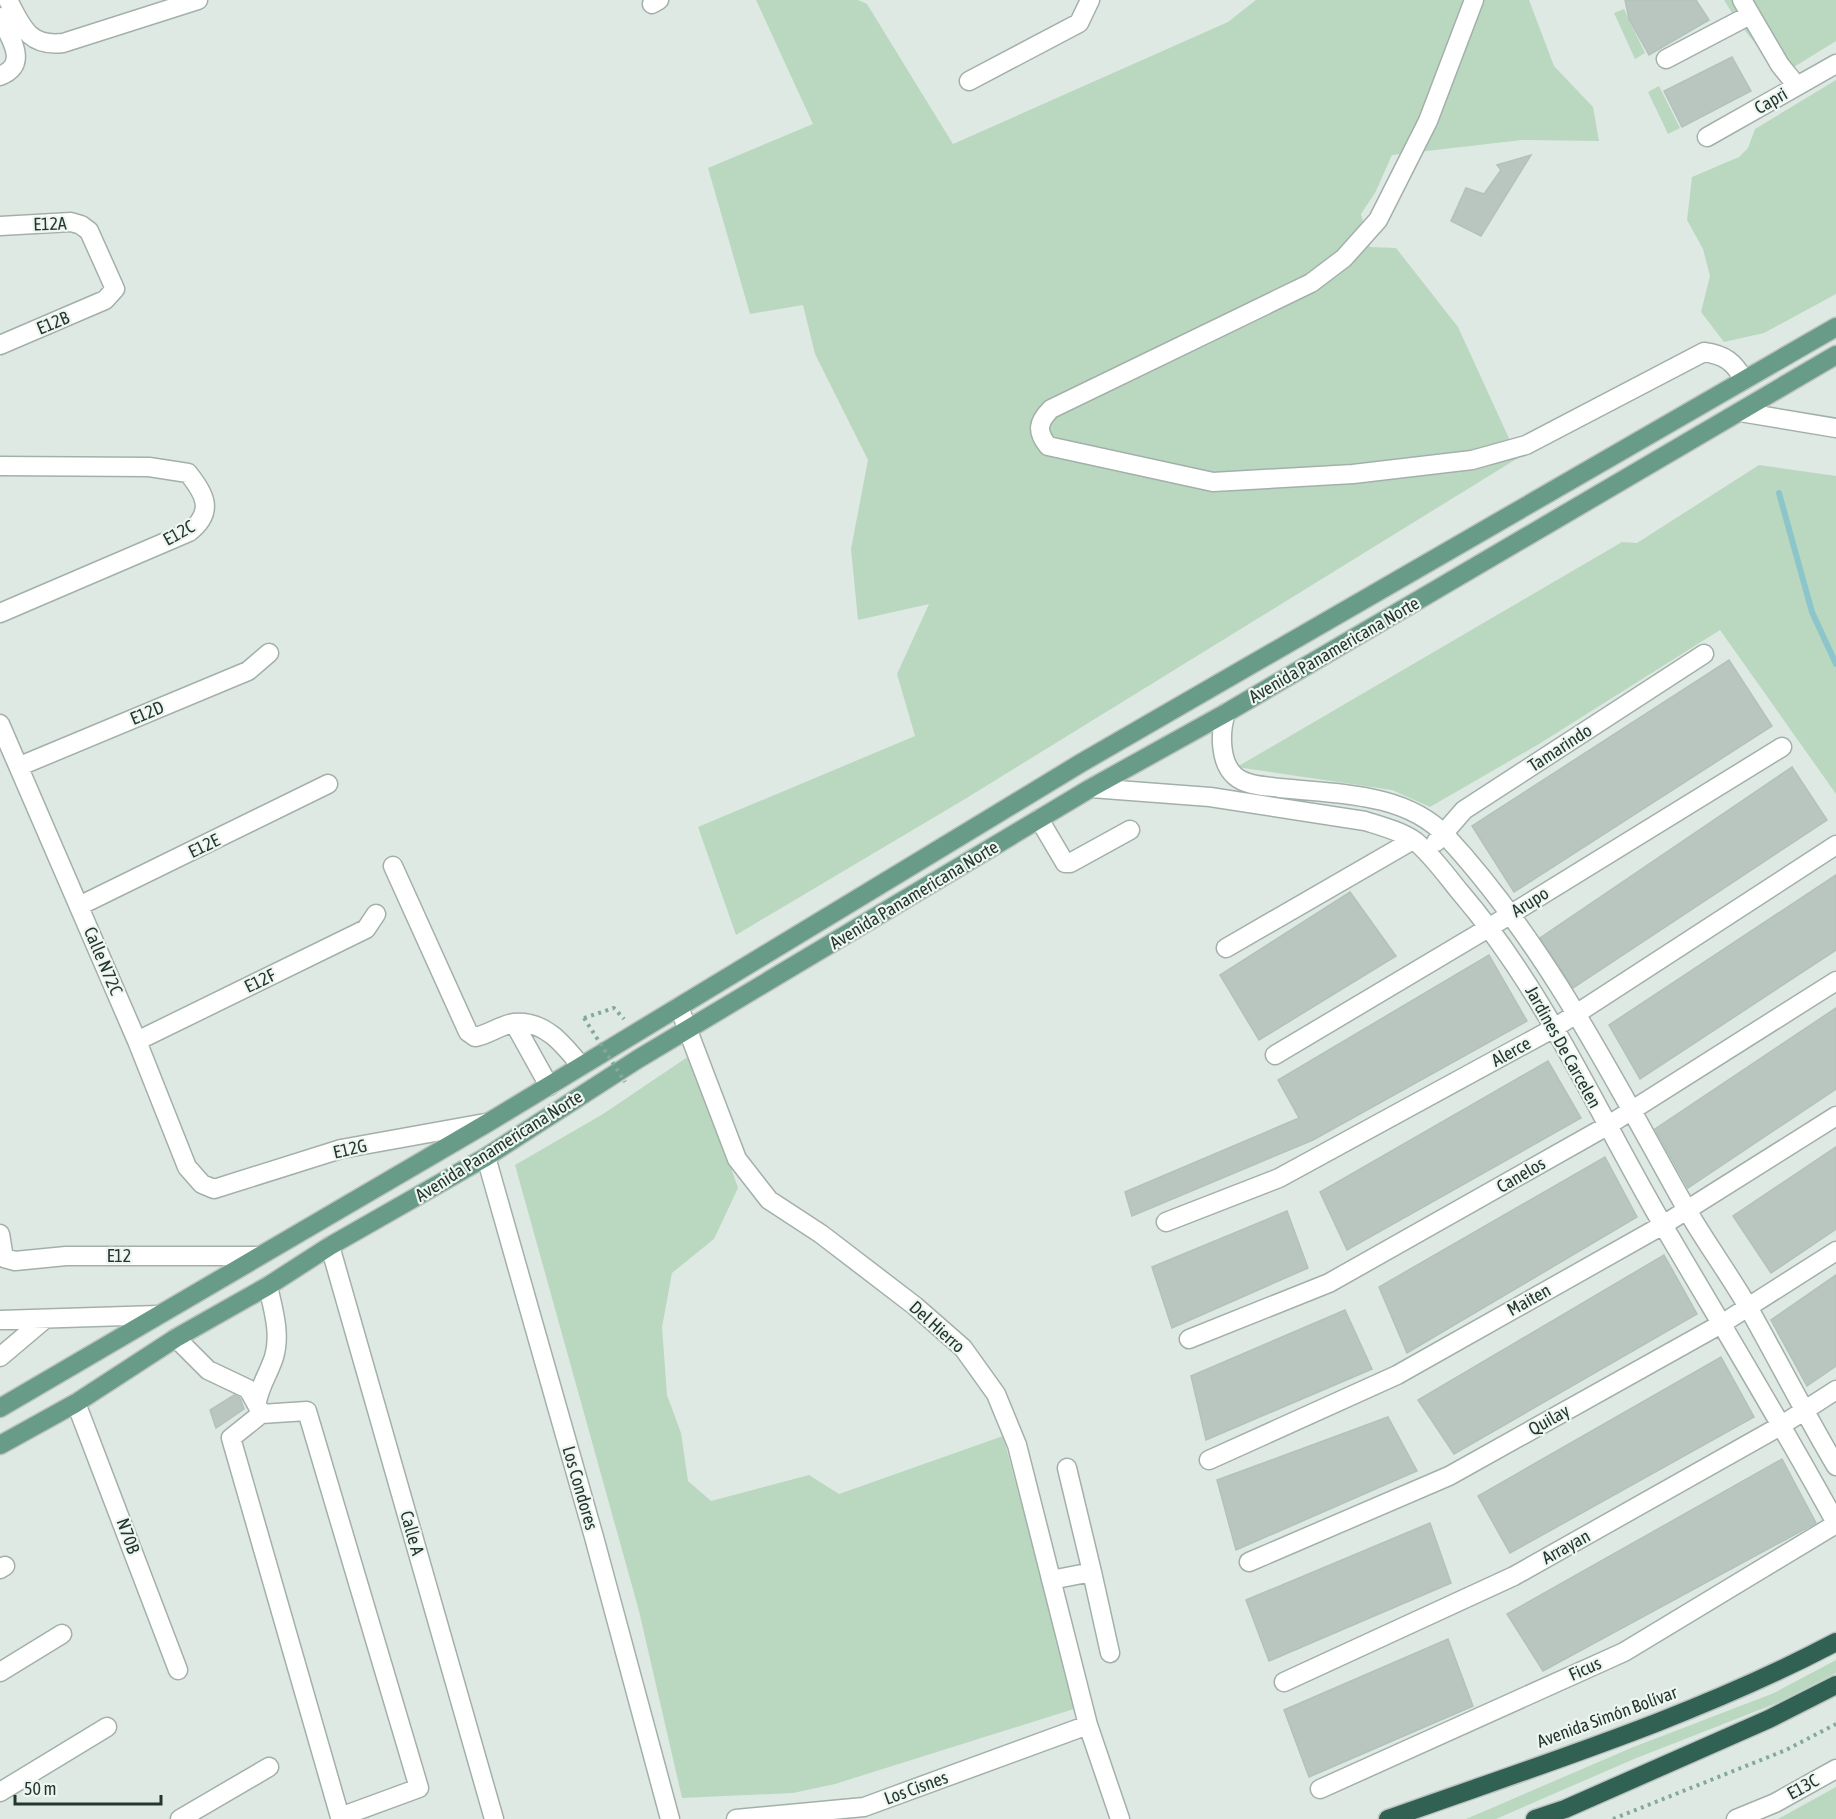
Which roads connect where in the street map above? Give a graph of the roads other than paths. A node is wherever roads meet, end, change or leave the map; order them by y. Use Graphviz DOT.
graph roads {
  1 [pos="8,0"];
  2 [pos="198,0"];
  3 [pos="1090,0"];
  4 [pos="1474,0"];
  5 [pos="1746,8"];
  6 [pos="0,17"];
  7 [pos="1666,59"];
  8 [pos="1836,64"];
  9 [pos="5,74"];
  10 [pos="969,81"];
  11 [pos="1797,86"];
  12 [pos="1707,137"];
  13 [pos="0,226"];
  14 [pos="105,300"];
  15 [pos="1836,327"];
  16 [pos="0,345"];
  17 [pos="1836,356"];
  18 [pos="1744,380"];
  19 [pos="1740,411"];
  20 [pos="1836,428"];
  21 [pos="0,466"];
  22 [pos="0,613"];
  23 [pos="269,653"];
  24 [pos="1704,654"];
  25 [pos="1226,713"];
  26 [pos="0,724"];
  27 [pos="1782,747"];
  28 [pos="20,766"];
  29 [pos="328,784"];
  30 [pos="1091,788"];
  31 [pos="1039,819"];
  32 [pos="1130,830"];
  33 [pos="1444,834"];
  34 [pos="1836,845"];
  35 [pos="1420,846"];
  36 [pos="393,866"];
  37 [pos="79,906"];
  38 [pos="376,914"];
  39 [pos="1511,914"];
  40 [pos="1490,927"];
  41 [pos="1226,948"];
  42 [pos="1836,981"];
  43 [pos="679,1007"];
  44 [pos="1576,1016"];
  45 [pos="514,1023"];
  46 [pos="1556,1027"];
  47 [pos="688,1032"];
  48 [pos="137,1041"];
  49 [pos="1275,1055"];
  50 [pos="581,1066"];
  51 [pos="549,1086"];
  52 [pos="1631,1111"];
  53 [pos="1836,1116"];
  54 [pos="489,1122"];
  55 [pos="1606,1126"];
  56 [pos="486,1158"];
  57 [pos="214,1189"];
  58 [pos="1687,1210"];
  59 [pos="1166,1222"];
  60 [pos="1663,1225"];
  61 [pos="0,1234"];
  62 [pos="330,1246"];
  63 [pos="1836,1251"];
  64 [pos="259,1256"];
  65 [pos="268,1286"];
  66 [pos="1748,1307"];
  67 [pos="158,1315"];
  68 [pos="45,1319"];
  69 [pos="0,1320"];
  70 [pos="1723,1323"];
  71 [pos="176,1338"];
  72 [pos="1189,1339"];
  73 [pos="0,1357"];
  74 [pos="1836,1390"];
  75 [pos="76,1403"];
  76 [pos="0,1408"];
  77 [pos="259,1408"];
  78 [pos="1804,1411"];
  79 [pos="1782,1425"];
  80 [pos="0,1445"];
  81 [pos="1209,1460"];
  82 [pos="1836,1466"];
  83 [pos="1067,1468"];
  84 [pos="1836,1523"];
  85 [pos="1249,1562"];
  86 [pos="1092,1572"];
  87 [pos="1051,1580"];
  88 [pos="62,1634"];
  89 [pos="1836,1642"];
  90 [pos="1110,1653"];
  91 [pos="178,1670"];
  92 [pos="0,1672"];
  93 [pos="1284,1682"];
  94 [pos="1836,1685"];
  95 [pos="1088,1725"];
  96 [pos="107,1727"];
  97 [pos="269,1767"];
  98 [pos="1836,1769"];
  99 [pos="1320,1789"];
  100 [pos="0,1792"];
  101 [pos="867,1813"];
  102 [pos="180,1819"];
  103 [pos="494,1819"];
  104 [pos="670,1819"];
  105 [pos="736,1819"];
  106 [pos="1120,1819"];
  107 [pos="1388,1819"];
  108 [pos="1535,1819"];
  109 [pos="1736,1819"];
  1 -- 2 [label="street"];
  3 -- 10 [label="street"];
  4 -- 18 [label="street"];
  5 -- 7 [label="street"];
  5 -- 11 [label="street"];
  6 -- 9 [label="street"];
  8 -- 11 [label="street, Capri"];
  11 -- 12 [label="street, Capri"];
  13 -- 14 [label="street, E12A"];
  14 -- 16 [label="street, E12B"];
  15 -- 18 [label="main road, Avenida Panamericana Norte"];
  17 -- 19 [label="main road, Avenida Panamericana Norte"];
  18 -- 43 [label="main road, Avenida Panamericana Norte"];
  19 -- 20 [label="street"];
  19 -- 25 [label="main road, Avenida Panamericana Norte"];
  21 -- 22 [label="street, E12C"];
  23 -- 28 [label="street, E12D"];
  24 -- 33 [label="street, Tamarindo"];
  25 -- 30 [label="main road, Avenida Panamericana Norte"];
  25 -- 33 [label="street, Jardines De Carcelen"];
  26 -- 28 [label="street, Calle N72C"];
  27 -- 39 [label="street, Arupo"];
  28 -- 37 [label="street, Calle N72C"];
  29 -- 37 [label="street, E12E"];
  30 -- 31 [label="main road, Avenida Panamericana Norte"];
  30 -- 35 [label="street, Jardines De Carcelen"];
  31 -- 32 [label="street"];
  31 -- 47 [label="main road, Avenida Panamericana Norte"];
  33 -- 35 [label="street, Tamarindo"];
  33 -- 39 [label="street, Jardines De Carcelen"];
  34 -- 44 [label="street, Alerce"];
  35 -- 40 [label="street, Jardines De Carcelen"];
  35 -- 41 [label="street, Tamarindo"];
  36 -- 45 [label="street"];
  37 -- 48 [label="street, Calle N72C"];
  38 -- 48 [label="street, E12F"];
  39 -- 40 [label="street, Arupo"];
  39 -- 44 [label="street, Jardines De Carcelen"];
  40 -- 46 [label="street, Jardines De Carcelen"];
  40 -- 49 [label="street, Arupo"];
  42 -- 52 [label="street, Canelos"];
  43 -- 47 [label="street, Del Hierro"];
  43 -- 50 [label="main road, Avenida Panamericana Norte"];
  44 -- 46 [label="street, Alerce"];
  44 -- 52 [label="street, Jardines De Carcelen"];
  45 -- 50 [label="street"];
  45 -- 51 [label="street"];
  46 -- 55 [label="street, Jardines De Carcelen"];
  46 -- 59 [label="street, Alerce"];
  47 -- 56 [label="main road, Avenida Panamericana Norte"];
  47 -- 87 [label="street, Del Hierro"];
  48 -- 57 [label="street, Calle N72C"];
  50 -- 51 [label="main road, Avenida Panamericana Norte"];
  51 -- 54 [label="main road, Avenida Panamericana Norte"];
  52 -- 55 [label="street, Canelos"];
  52 -- 58 [label="street, Jardines De Carcelen"];
  53 -- 58 [label="street, Maiten"];
  54 -- 57 [label="street, E12G"];
  54 -- 64 [label="main road, Avenida Panamericana Norte"];
  55 -- 60 [label="street, Jardines De Carcelen"];
  55 -- 72 [label="street, Canelos"];
  56 -- 62 [label="main road, Avenida Panamericana Norte"];
  56 -- 104 [label="street, Los Condores"];
  58 -- 60 [label="street, Maiten"];
  58 -- 66 [label="street, Jardines De Carcelen"];
  60 -- 70 [label="street, Jardines De Carcelen"];
  60 -- 81 [label="street, Maiten"];
  61 -- 64 [label="street, E12"];
  62 -- 65 [label="main road, Avenida Panamericana Norte"];
  62 -- 103 [label="street, Calle A"];
  63 -- 66 [label="street, Quilay"];
  64 -- 67 [label="main road, Avenida Panamericana Norte"];
  65 -- 71 [label="main road, Avenida Panamericana Norte"];
  65 -- 77 [label="street"];
  66 -- 70 [label="street, Quilay"];
  66 -- 78 [label="street, Jardines De Carcelen"];
  67 -- 68 [label="street"];
  67 -- 76 [label="main road, Avenida Panamericana Norte"];
  68 -- 69 [label="street"];
  68 -- 73 [label="street"];
  70 -- 79 [label="street, Jardines De Carcelen"];
  70 -- 85 [label="street, Quilay"];
  71 -- 75 [label="main road, Avenida Panamericana Norte"];
  71 -- 77 [label="street"];
  74 -- 78 [label="street, Arrayan"];
  75 -- 80 [label="main road, Avenida Panamericana Norte"];
  75 -- 91 [label="street, N70B"];
  77 -- 77 [label="street"];
  78 -- 79 [label="street, Arrayan"];
  78 -- 82 [label="street, Jardines De Carcelen"];
  79 -- 84 [label="street, Jardines De Carcelen"];
  79 -- 93 [label="street, Arrayan"];
  83 -- 86 [label="street"];
  84 -- 99 [label="street, Ficus"];
  86 -- 87 [label="street"];
  86 -- 90 [label="street"];
  87 -- 95 [label="street, Del Hierro"];
  88 -- 92 [label="street"];
  89 -- 107 [label="highway, Avenida Simón Bolívar"];
  94 -- 108 [label="highway"];
  95 -- 101 [label="street, Los Cisnes"];
  95 -- 106 [label="street, Del Hierro"];
  96 -- 100 [label="street"];
  97 -- 102 [label="street"];
  98 -- 109 [label="street, E13C"];
  101 -- 105 [label="street, Los Cisnes"];
}
